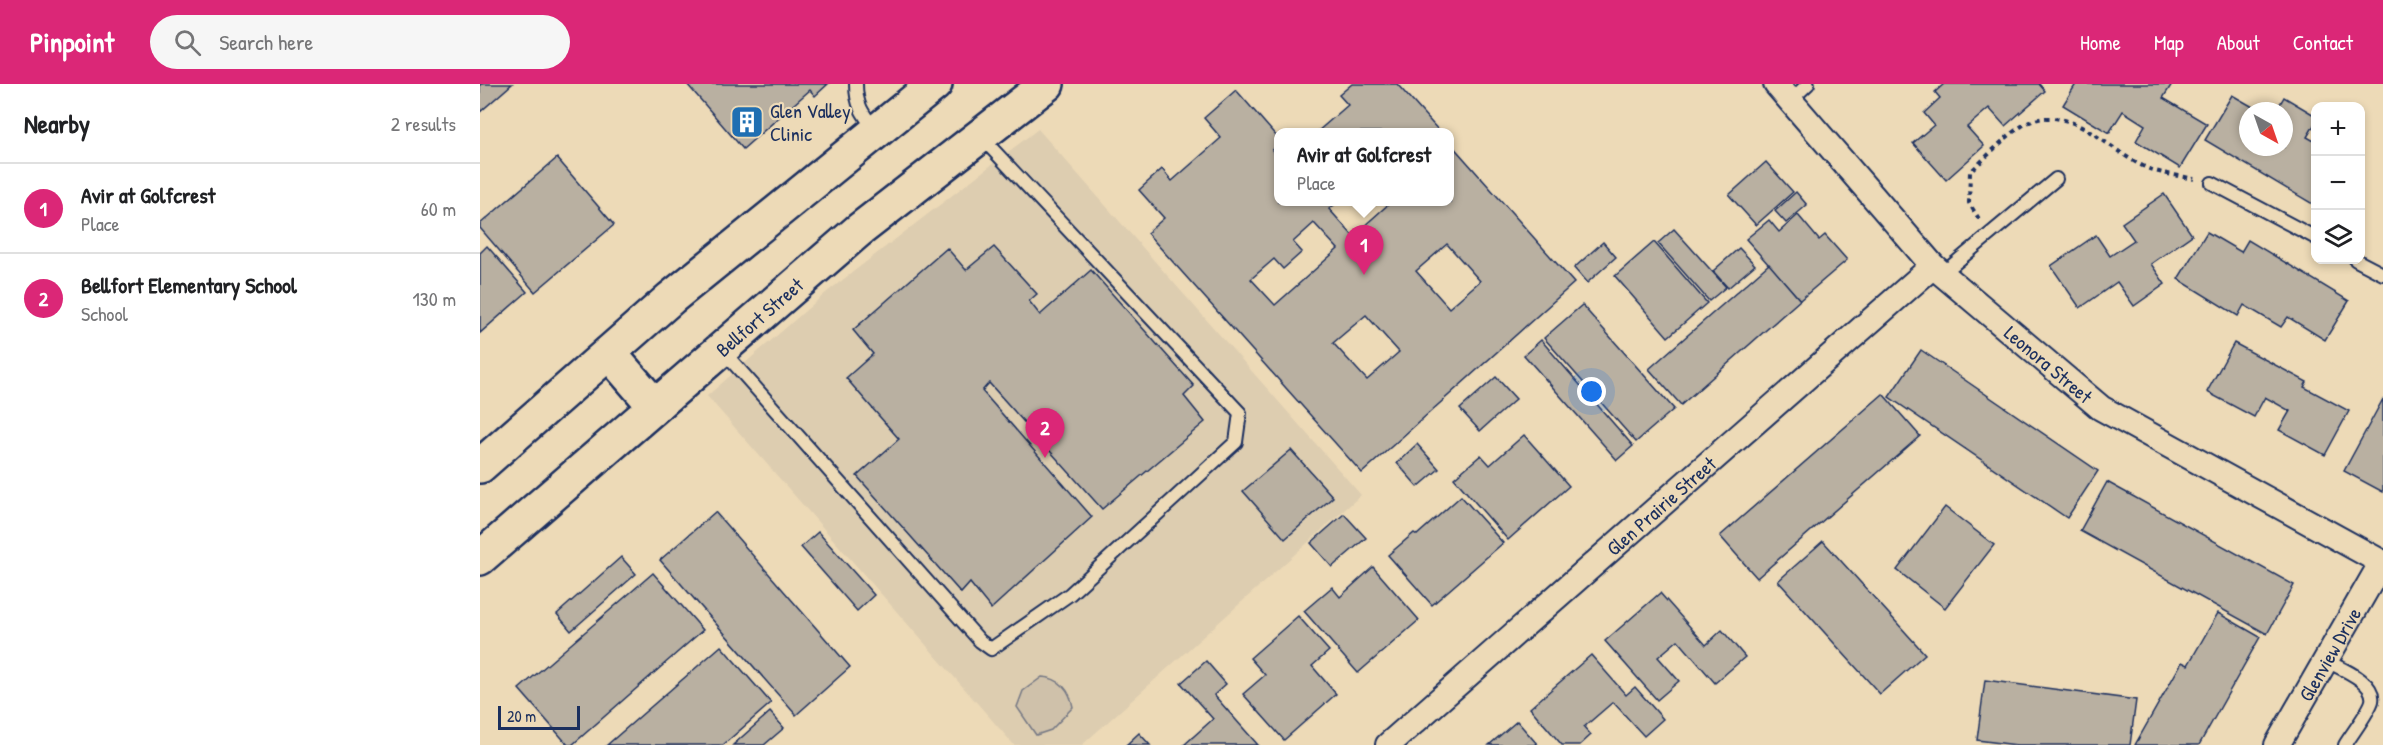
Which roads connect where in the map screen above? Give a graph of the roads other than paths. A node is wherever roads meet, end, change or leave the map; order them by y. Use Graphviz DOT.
graph roads {
  1 [pos="856,84"];
  2 [pos="1047,84"];
  3 [pos="1808,84"];
  4 [pos="932,85"];
  5 [pos="1783,92"];
  6 [pos="877,131"];
  7 [pos="980,136"];
  8 [pos="2056,179"];
  9 [pos="2212,183"];
  10 [pos="2311,235"];
  11 [pos="2364,264"];
  12 [pos="1938,270"];
  13 [pos="2383,274"];
  14 [pos="721,348"];
  15 [pos="609,353"];
  16 [pos="654,405"];
  17 [pos="480,466"];
  18 [pos="480,558"];
  19 [pos="2382,562"];
  20 [pos="2325,660"];
  21 [pos="1388,745"];
  22 [pos="2277,745"];
  23 [pos="2345,745"];
  1 -- 6 [label="lane"];
  2 -- 7 [label="main road, Bellfort Street"];
  3 -- 5 [label="lane"];
  4 -- 6 [label="main road"];
  5 -- 12 [label="street, Leonora Street"];
  6 -- 15 [label="main road"];
  7 -- 14 [label="main road, Bellfort Street"];
  7 -- 14 [label="lane"];
  8 -- 12 [label="lane"];
  9 -- 10 [label="lane"];
  11 -- 13 [label="lane"];
  12 -- 19 [label="street, Leonora Street"];
  12 -- 21 [label="street, Glen Prairie Street"];
  14 -- 16 [label="main road, Bellfort Street"];
  15 -- 16 [label="main road"];
  15 -- 17 [label="main road"];
  16 -- 18 [label="main road, Bellfort Street"];
  19 -- 20 [label="street, Glenview Drive"];
  20 -- 22 [label="street, Glenview Drive"];
  20 -- 23 [label="lane"];
}
